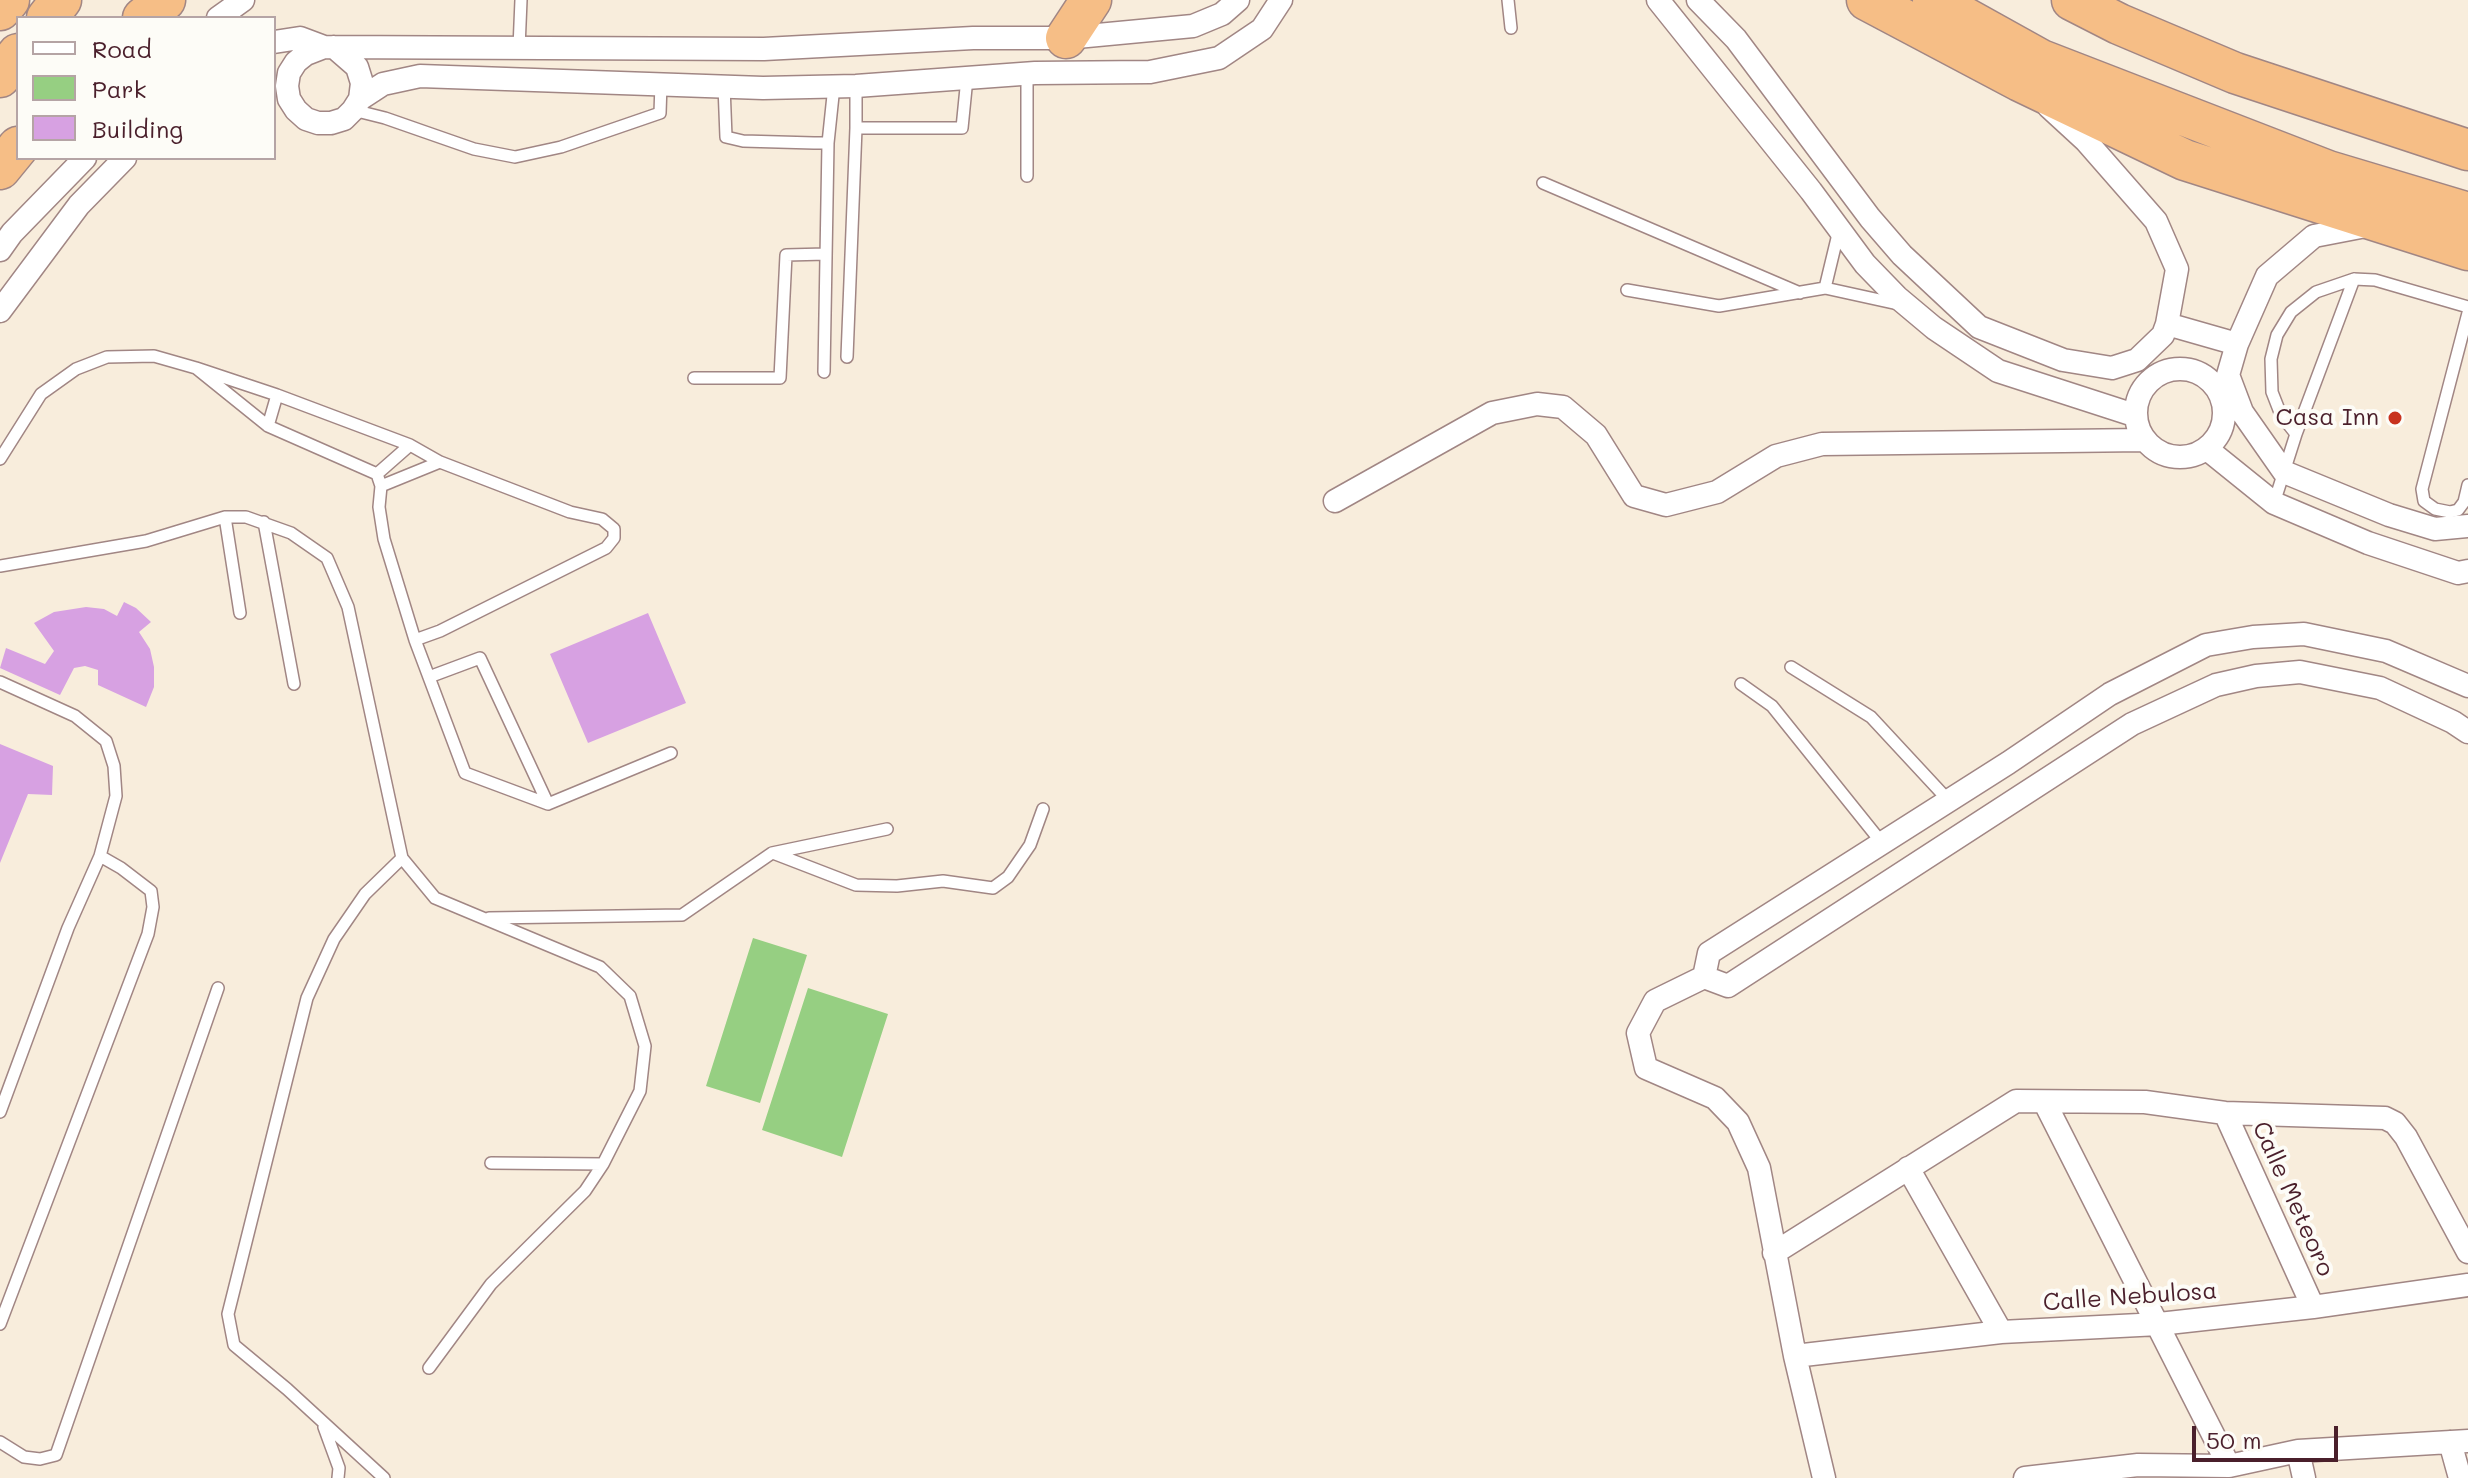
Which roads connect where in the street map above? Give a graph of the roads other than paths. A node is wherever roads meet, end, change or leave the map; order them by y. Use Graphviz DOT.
graph roads {
  1 [pos="9,0"];
  2 [pos="61,0"];
  3 [pos="165,0"];
  4 [pos="243,0"];
  5 [pos="521,0"];
  6 [pos="1091,0"];
  7 [pos="1238,0"];
  8 [pos="1281,0"];
  9 [pos="1508,0"];
  10 [pos="1658,0"];
  11 [pos="1698,0"];
  12 [pos="1867,0"];
  13 [pos="1933,0"];
  14 [pos="2072,0"];
  15 [pos="0,10"];
  16 [pos="49,16"];
  17 [pos="145,16"];
  18 [pos="221,16"];
  19 [pos="1511,28"];
  20 [pos="1066,38"];
  21 [pos="276,42"];
  22 [pos="329,47"];
  23 [pos="519,48"];
  24 [pos="764,49"];
  25 [pos="16,57"];
  26 [pos="1027,74"];
  27 [pos="0,77"];
  28 [pos="967,78"];
  29 [pos="2020,81"];
  30 [pos="280,83"];
  31 [pos="661,84"];
  32 [pos="724,86"];
  33 [pos="845,86"];
  34 [pos="763,88"];
  35 [pos="357,105"];
  36 [pos="856,128"];
  37 [pos="828,143"];
  38 [pos="16,149"];
  39 [pos="2468,150"];
  40 [pos="83,160"];
  41 [pos="123,160"];
  42 [pos="0,169"];
  43 [pos="1027,176"];
  44 [pos="1841,177"];
  45 [pos="1543,183"];
  46 [pos="1811,191"];
  47 [pos="2468,213"];
  48 [pos="2380,224"];
  49 [pos="1839,229"];
  50 [pos="0,250"];
  51 [pos="2468,250"];
  52 [pos="826,254"];
  53 [pos="2354,279"];
  54 [pos="1825,288"];
  55 [pos="1627,290"];
  56 [pos="1800,293"];
  57 [pos="1907,305"];
  58 [pos="2468,310"];
  59 [pos="0,311"];
  60 [pos="2167,324"];
  61 [pos="2156,344"];
  62 [pos="2237,344"];
  63 [pos="847,357"];
  64 [pos="2137,360"];
  65 [pos="2186,367"];
  66 [pos="196,368"];
  67 [pos="824,372"];
  68 [pos="694,378"];
  69 [pos="2224,382"];
  70 [pos="2144,385"];
  71 [pos="277,395"];
  72 [pos="2234,411"];
  73 [pos="2134,415"];
  74 [pos="268,426"];
  75 [pos="2296,434"];
  76 [pos="2143,440"];
  77 [pos="410,445"];
  78 [pos="2207,449"];
  79 [pos="0,459"];
  80 [pos="440,462"];
  81 [pos="2284,472"];
  82 [pos="377,474"];
  83 [pos="2468,485"];
  84 [pos="381,486"];
  85 [pos="1335,501"];
  86 [pos="2274,503"];
  87 [pos="2389,515"];
  88 [pos="225,517"];
  89 [pos="264,522"];
  90 [pos="2468,526"];
  91 [pos="2368,543"];
  92 [pos="0,566"];
  93 [pos="2465,577"];
  94 [pos="240,613"];
  95 [pos="415,640"];
  96 [pos="1791,667"];
  97 [pos="429,677"];
  98 [pos="0,682"];
  99 [pos="294,684"];
  100 [pos="1741,684"];
  101 [pos="2468,686"];
  102 [pos="2468,732"];
  103 [pos="671,753"];
  104 [pos="2008,763"];
  105 [pos="2027,791"];
  106 [pos="1949,801"];
  107 [pos="548,804"];
  108 [pos="1043,809"];
  109 [pos="887,829"];
  110 [pos="1882,843"];
  111 [pos="772,853"];
  112 [pos="100,856"];
  113 [pos="402,858"];
  114 [pos="484,918"];
  115 [pos="1704,977"];
  116 [pos="218,988"];
  117 [pos="2045,1103"];
  118 [pos="0,1112"];
  119 [pos="2225,1113"];
  120 [pos="491,1163"];
  121 [pos="603,1164"];
  122 [pos="1908,1168"];
  123 [pos="2468,1252"];
  124 [pos="1774,1253"];
  125 [pos="2468,1285"];
  126 [pos="2313,1307"];
  127 [pos="0,1324"];
  128 [pos="2159,1324"];
  129 [pos="2001,1332"];
  130 [pos="1795,1356"];
  131 [pos="429,1368"];
  132 [pos="322,1423"];
  133 [pos="0,1442"];
  134 [pos="2459,1442"];
  135 [pos="2298,1451"];
  136 [pos="2229,1466"];
  137 [pos="2139,1472"];
  138 [pos="338,1478"];
  139 [pos="384,1478"];
  140 [pos="1824,1478"];
  141 [pos="2025,1478"];
  142 [pos="2304,1478"];
  143 [pos="2460,1478"];
  1 -- 15 [label="highway"];
  2 -- 16 [label="highway"];
  3 -- 17 [label="highway"];
  4 -- 18 [label="street"];
  5 -- 23 [label="lane"];
  6 -- 20 [label="highway"];
  7 -- 20 [label="street"];
  8 -- 26 [label="street"];
  9 -- 19 [label="lane"];
  10 -- 46 [label="street"];
  11 -- 44 [label="street"];
  12 -- 29 [label="highway"];
  13 -- 47 [label="highway"];
  14 -- 39 [label="highway"];
  20 -- 24 [label="street"];
  21 -- 22 [label="street"];
  22 -- 23 [label="street"];
  22 -- 30 [label="street"];
  22 -- 35 [label="street"];
  23 -- 24 [label="street"];
  24 -- 34 [label="street"];
  25 -- 27 [label="highway"];
  26 -- 28 [label="street"];
  26 -- 43 [label="lane"];
  28 -- 33 [label="street"];
  28 -- 36 [label="lane"];
  29 -- 48 [label="highway"];
  29 -- 60 [label="street"];
  30 -- 35 [label="street"];
  31 -- 32 [label="street"];
  31 -- 35 [label="street"];
  31 -- 35 [label="lane"];
  32 -- 34 [label="street"];
  32 -- 37 [label="lane"];
  33 -- 34 [label="street"];
  33 -- 36 [label="lane"];
  33 -- 37 [label="lane"];
  36 -- 63 [label="lane"];
  37 -- 52 [label="lane"];
  38 -- 42 [label="highway"];
  40 -- 50 [label="street"];
  41 -- 59 [label="street"];
  44 -- 46 [label="street"];
  44 -- 64 [label="street"];
  45 -- 56 [label="lane"];
  46 -- 49 [label="street"];
  48 -- 51 [label="highway"];
  48 -- 62 [label="street"];
  49 -- 54 [label="lane"];
  49 -- 57 [label="street"];
  52 -- 67 [label="lane"];
  52 -- 68 [label="lane"];
  53 -- 58 [label="lane"];
  53 -- 75 [label="lane"];
  53 -- 75 [label="lane"];
  54 -- 56 [label="lane"];
  54 -- 57 [label="lane"];
  55 -- 56 [label="lane"];
  57 -- 73 [label="street"];
  58 -- 83 [label="lane"];
  60 -- 61 [label="street"];
  60 -- 62 [label="street"];
  61 -- 64 [label="street"];
  61 -- 65 [label="street"];
  62 -- 69 [label="street"];
  64 -- 70 [label="street"];
  65 -- 69 [label="street"];
  65 -- 70 [label="street"];
  66 -- 71 [label="lane"];
  66 -- 74 [label="lane"];
  66 -- 79 [label="lane"];
  69 -- 72 [label="street"];
  70 -- 73 [label="street"];
  71 -- 74 [label="lane"];
  71 -- 77 [label="lane"];
  72 -- 78 [label="street"];
  72 -- 81 [label="street"];
  73 -- 76 [label="street"];
  74 -- 82 [label="lane"];
  75 -- 81 [label="lane"];
  76 -- 78 [label="street"];
  76 -- 85 [label="street"];
  77 -- 80 [label="lane"];
  77 -- 82 [label="lane"];
  78 -- 86 [label="street"];
  80 -- 84 [label="lane"];
  80 -- 95 [label="lane"];
  81 -- 86 [label="lane"];
  81 -- 87 [label="street"];
  82 -- 84 [label="lane"];
  84 -- 95 [label="lane"];
  86 -- 91 [label="street"];
  87 -- 90 [label="street"];
  87 -- 91 [label="street"];
  88 -- 89 [label="lane"];
  88 -- 92 [label="lane"];
  88 -- 94 [label="lane"];
  89 -- 99 [label="lane"];
  89 -- 113 [label="lane"];
  91 -- 93 [label="street"];
  95 -- 97 [label="lane"];
  96 -- 106 [label="lane"];
  97 -- 107 [label="lane"];
  97 -- 107 [label="lane"];
  98 -- 112 [label="lane"];
  100 -- 110 [label="lane"];
  101 -- 104 [label="street"];
  102 -- 105 [label="street"];
  103 -- 107 [label="lane"];
  104 -- 105 [label="street"];
  104 -- 106 [label="street"];
  105 -- 115 [label="street"];
  106 -- 110 [label="street"];
  108 -- 111 [label="lane"];
  109 -- 111 [label="lane"];
  110 -- 115 [label="street"];
  111 -- 114 [label="lane"];
  112 -- 118 [label="lane"];
  112 -- 127 [label="lane"];
  113 -- 114 [label="lane"];
  113 -- 132 [label="lane"];
  114 -- 121 [label="lane"];
  115 -- 124 [label="street"];
  116 -- 133 [label="lane"];
  117 -- 119 [label="street"];
  117 -- 122 [label="street"];
  117 -- 128 [label="street"];
  119 -- 123 [label="street"];
  119 -- 126 [label="street, Calle Meteoro"];
  120 -- 121 [label="lane"];
  121 -- 131 [label="lane"];
  122 -- 124 [label="street"];
  122 -- 129 [label="street"];
  124 -- 130 [label="street"];
  125 -- 126 [label="street, Calle Nebulosa"];
  126 -- 128 [label="street, Calle Nebulosa"];
  128 -- 129 [label="street, Calle Nebulosa"];
  128 -- 136 [label="street"];
  129 -- 130 [label="street, Calle Nebulosa"];
  130 -- 140 [label="street"];
  132 -- 138 [label="lane"];
  132 -- 139 [label="lane"];
  134 -- 135 [label="street"];
  134 -- 143 [label="street"];
  135 -- 136 [label="street"];
  135 -- 142 [label="street"];
  136 -- 137 [label="street"];
  137 -- 141 [label="street"];
}
